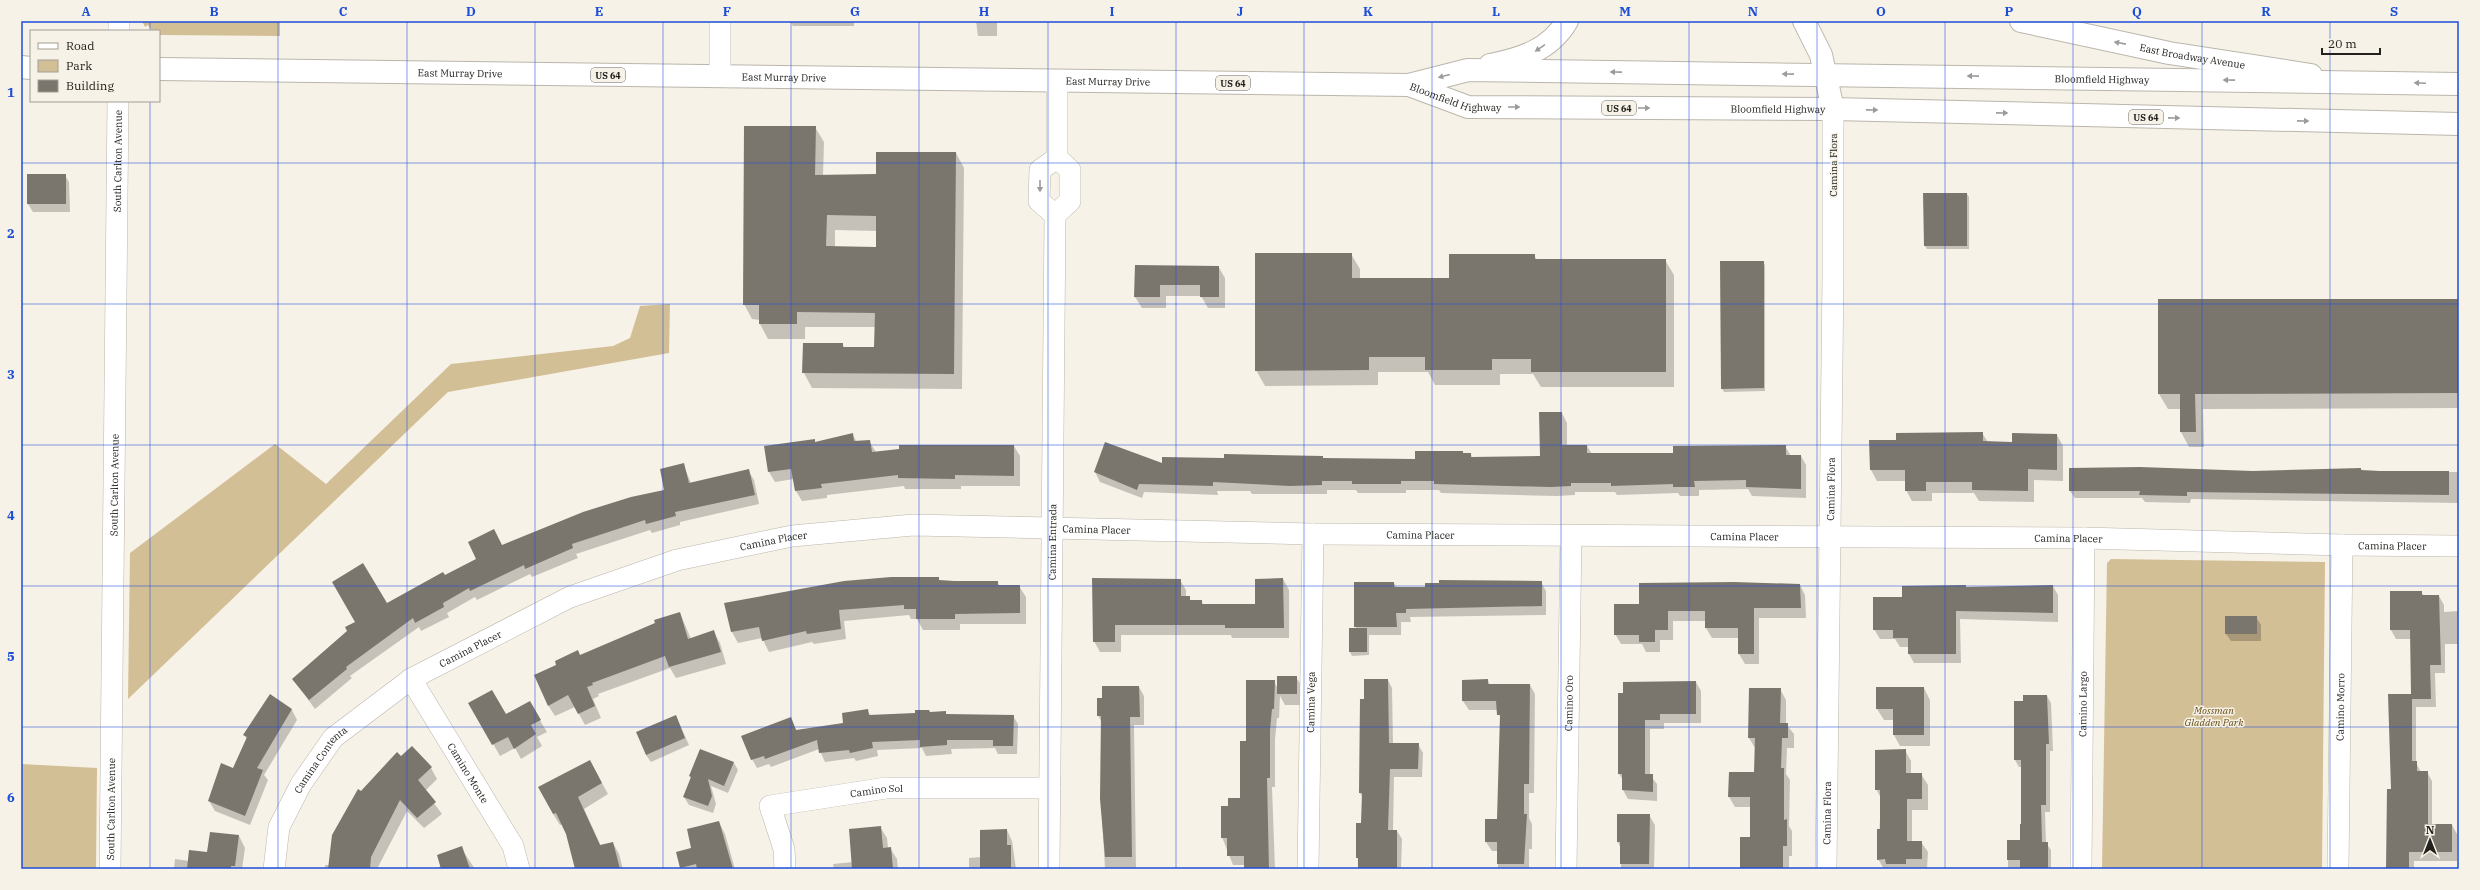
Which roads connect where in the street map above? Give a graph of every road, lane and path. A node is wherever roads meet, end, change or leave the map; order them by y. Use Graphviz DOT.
graph roads {
  1 [pos="720,21"];
  2 [pos="1567,21"];
  3 [pos="1804,21"];
  4 [pos="2021,21"];
  5 [pos="160,69"];
  6 [pos="1468,70"];
  7 [pos="1827,74"];
  8 [pos="720,76"];
  9 [pos="1057,81"];
  10 [pos="2366,82"];
  11 [pos="2459,84"];
  12 [pos="1408,85"];
  13 [pos="118,102"];
  14 [pos="1833,109"];
  15 [pos="2459,124"];
  16 [pos="1057,158"];
  17 [pos="1055,215"];
  18 [pos="1051,530"];
  19 [pos="1313,534"];
  20 [pos="1571,536"];
  21 [pos="1828,538"];
  22 [pos="2084,538"];
  23 [pos="2342,545"];
  24 [pos="2459,546"];
  25 [pos="411,679"];
  26 [pos="1050,788"];
  27 [pos="110,869"];
  28 [pos="274,869"];
  29 [pos="519,869"];
  30 [pos="785,869"];
  31 [pos="1049,869"];
  32 [pos="1308,869"];
  33 [pos="1566,869"];
  34 [pos="1826,869"];
  35 [pos="2081,869"];
  36 [pos="2338,869"];
  1 -- 8 [label="street"];
  2 -- 6 [label="main road, one-way"];
  3 -- 7 [label="main road"];
  10 -- 4 [label="main road, East Broadway Avenue, one-way"];
  5 -- 8 [label="main road, East Murray Drive / US 64"];
  7 -- 6 [label="main road, Bloomfield Highway / US 64, one-way"];
  6 -- 12 [label="main road, Bloomfield Highway / US 64, one-way"];
  10 -- 7 [label="main road, Bloomfield Highway / US 64, one-way"];
  7 -- 14 [label="main road"];
  8 -- 9 [label="main road, East Murray Drive / US 64"];
  9 -- 12 [label="main road, East Murray Drive / US 64"];
  9 -- 16 [label="street"];
  11 -- 10 [label="main road, Bloomfield Highway / US 64, one-way"];
  12 -- 14 [label="main road, Bloomfield Highway / US 64, one-way"];
  13 -- 27 [label="street, South Carlton Avenue"];
  14 -- 15 [label="main road, Bloomfield Highway / US 64, one-way"];
  14 -- 21 [label="street, Camina Flora"];
  16 -- 17 [label="street"];
  16 -- 17 [label="street, one-way"];
  17 -- 18 [label="street, Camina Entrada"];
  18 -- 19 [label="street, Camina Placer"];
  18 -- 25 [label="street, Camina Placer"];
  18 -- 26 [label="street, Camina Entrada"];
  19 -- 20 [label="street, Camina Placer"];
  19 -- 32 [label="street, Camina Vega"];
  20 -- 21 [label="street, Camina Placer"];
  20 -- 33 [label="street, Camino Oro"];
  21 -- 22 [label="street, Camina Placer"];
  21 -- 34 [label="street, Camina Flora"];
  22 -- 23 [label="street, Camina Placer"];
  22 -- 35 [label="street, Camino Largo"];
  23 -- 24 [label="street, Camina Placer"];
  23 -- 36 [label="street, Camino Morro"];
  25 -- 28 [label="street, Camina Contenta"];
  25 -- 29 [label="street, Camino Monte"];
  26 -- 30 [label="street, Camino Sol"];
  26 -- 31 [label="street, Camina Entrada"];
}
